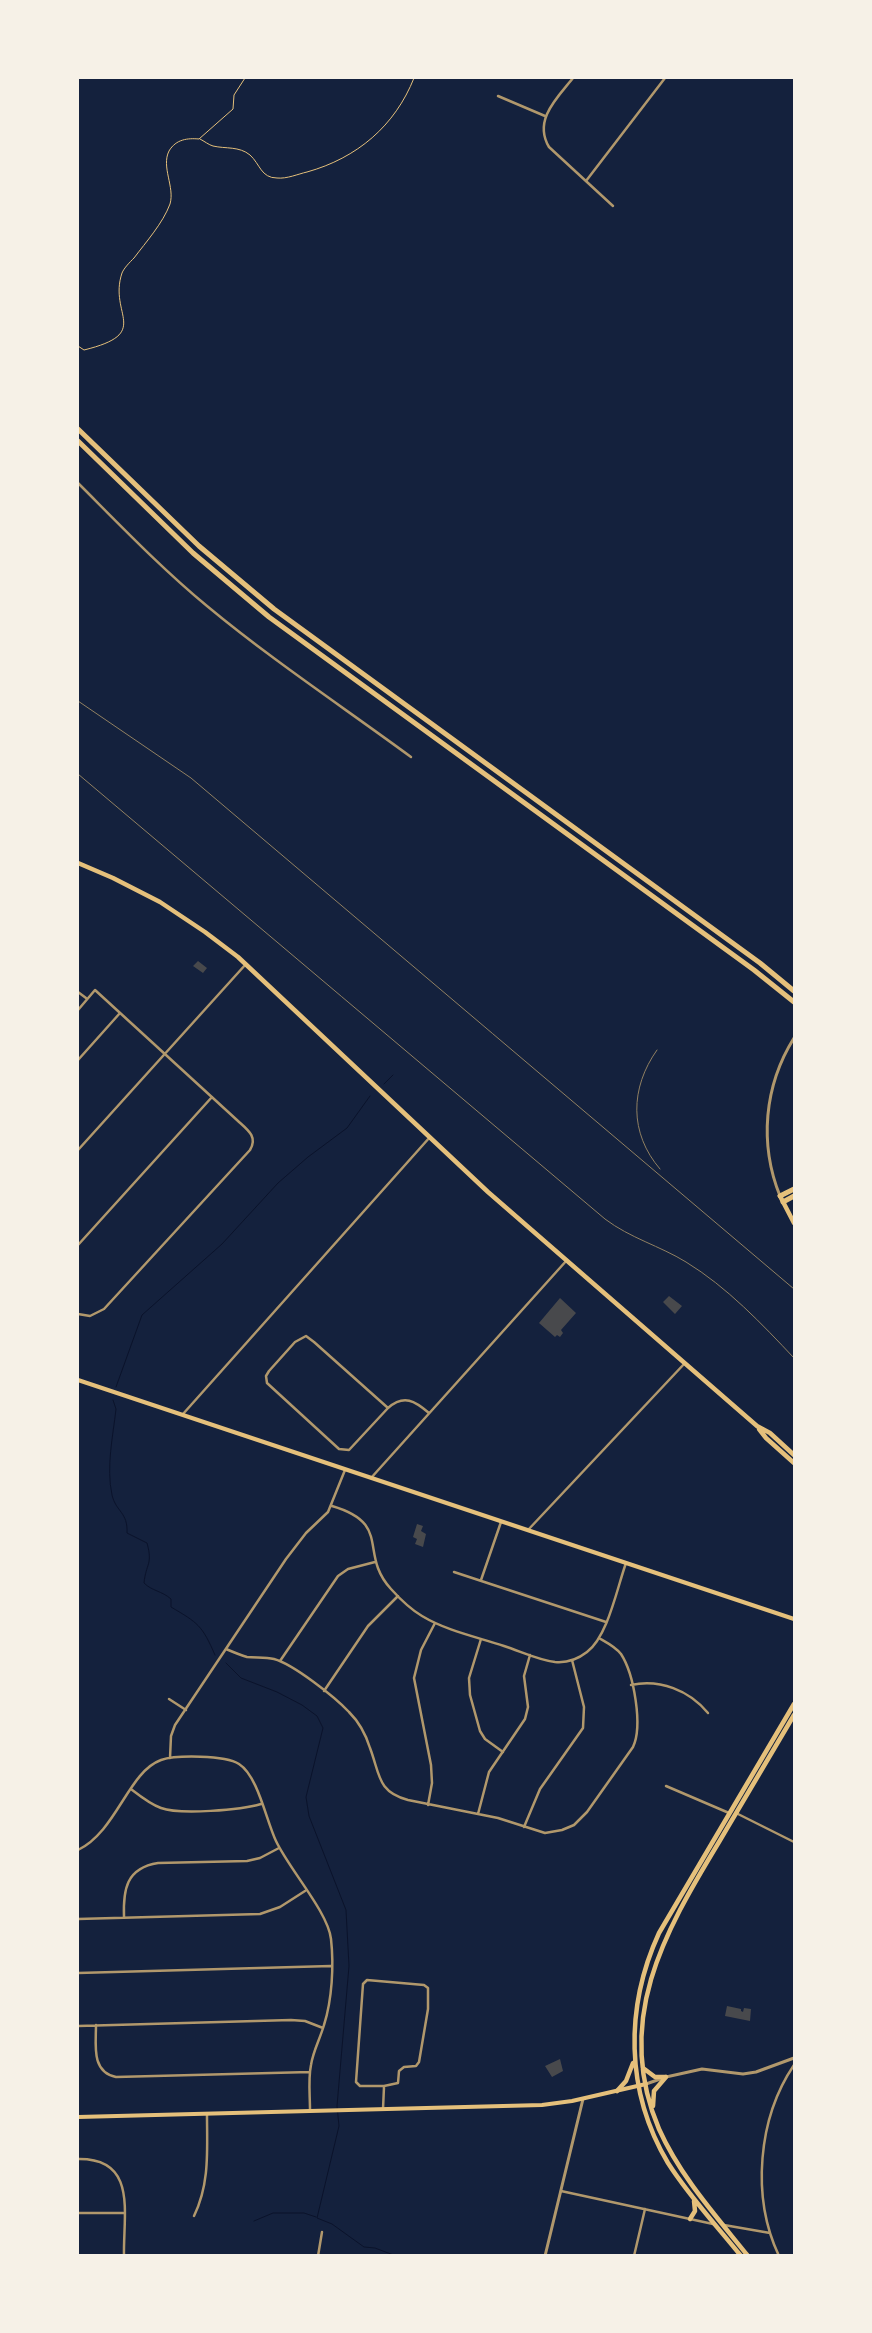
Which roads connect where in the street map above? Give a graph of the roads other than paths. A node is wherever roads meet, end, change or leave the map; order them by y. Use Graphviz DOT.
graph roads {
  1 [pos="573,78"];
  2 [pos="665,78"];
  3 [pos="498,96"];
  4 [pos="545,116"];
  5 [pos="586,181"];
  6 [pos="614,206"];
  7 [pos="78,428"];
  8 [pos="78,441"];
  9 [pos="78,483"];
  10 [pos="411,757"];
  11 [pos="78,863"];
  12 [pos="246,964"];
  13 [pos="794,991"];
  14 [pos="78,992"];
  15 [pos="86,998"];
  16 [pos="794,1002"];
  17 [pos="78,1010"];
  18 [pos="120,1013"];
  19 [pos="794,1038"];
  20 [pos="164,1054"];
  21 [pos="78,1060"];
  22 [pos="212,1097"];
  23 [pos="430,1137"];
  24 [pos="78,1150"];
  25 [pos="794,1189"];
  26 [pos="794,1196"];
  27 [pos="781,1199"];
  28 [pos="794,1223"];
  29 [pos="78,1245"];
  30 [pos="567,1260"];
  31 [pos="78,1314"];
  32 [pos="685,1363"];
  33 [pos="78,1380"];
  34 [pos="388,1408"];
  35 [pos="429,1413"];
  36 [pos="182,1415"];
  37 [pos="757,1426"];
  38 [pos="794,1455"];
  39 [pos="794,1463"];
  40 [pos="345,1470"];
  41 [pos="371,1478"];
  42 [pos="332,1506"];
  43 [pos="501,1522"];
  44 [pos="527,1531"];
  45 [pos="375,1562"];
  46 [pos="626,1563"];
  47 [pos="454,1572"];
  48 [pos="481,1580"];
  49 [pos="398,1596"];
  50 [pos="794,1619"];
  51 [pos="435,1622"];
  52 [pos="606,1622"];
  53 [pos="599,1638"];
  54 [pos="481,1639"];
  55 [pos="226,1649"];
  56 [pos="530,1655"];
  57 [pos="572,1660"];
  58 [pos="280,1661"];
  59 [pos="631,1685"];
  60 [pos="324,1691"];
  61 [pos="169,1698"];
  62 [pos="794,1704"];
  63 [pos="186,1710"];
  64 [pos="708,1713"];
  65 [pos="794,1715"];
  66 [pos="502,1752"];
  67 [pos="170,1758"];
  68 [pos="666,1786"];
  69 [pos="131,1790"];
  70 [pos="261,1804"];
  71 [pos="428,1804"];
  72 [pos="729,1813"];
  73 [pos="736,1813"];
  74 [pos="478,1814"];
  75 [pos="524,1827"];
  76 [pos="794,1842"];
  77 [pos="279,1848"];
  78 [pos="78,1850"];
  79 [pos="305,1890"];
  80 [pos="124,1917"];
  81 [pos="78,1918"];
  82 [pos="331,1966"];
  83 [pos="78,1972"];
  84 [pos="96,2025"];
  85 [pos="78,2026"];
  86 [pos="323,2028"];
  87 [pos="634,2056"];
  88 [pos="794,2058"];
  89 [pos="794,2065"];
  90 [pos="644,2068"];
  91 [pos="310,2072"];
  92 [pos="666,2077"];
  93 [pos="646,2084"];
  94 [pos="384,2086"];
  95 [pos="638,2086"];
  96 [pos="617,2091"];
  97 [pos="582,2099"];
  98 [pos="383,2110"];
  99 [pos="310,2112"];
  100 [pos="207,2114"];
  101 [pos="654,2116"];
  102 [pos="78,2117"];
  103 [pos="78,2159"];
  104 [pos="561,2191"];
  105 [pos="693,2198"];
  106 [pos="645,2209"];
  107 [pos="78,2213"];
  108 [pos="124,2213"];
  109 [pos="194,2216"];
  110 [pos="690,2219"];
  111 [pos="716,2224"];
  112 [pos="723,2225"];
  113 [pos="322,2232"];
  114 [pos="770,2233"];
  115 [pos="124,2256"];
  116 [pos="318,2256"];
  117 [pos="545,2256"];
  118 [pos="634,2256"];
  119 [pos="741,2256"];
  120 [pos="748,2256"];
  121 [pos="779,2256"];
  1 -- 4 [label="street"];
  2 -- 5 [label="street"];
  3 -- 4 [label="street"];
  4 -- 5 [label="street"];
  5 -- 6 [label="street"];
  7 -- 13 [label="highway"];
  8 -- 16 [label="highway"];
  9 -- 10 [label="street"];
  11 -- 12 [label="main road"];
  12 -- 20 [label="street"];
  12 -- 23 [label="main road"];
  14 -- 15 [label="street"];
  15 -- 17 [label="street"];
  15 -- 18 [label="street"];
  18 -- 20 [label="street"];
  18 -- 21 [label="street"];
  19 -- 27 [label="street"];
  20 -- 22 [label="street"];
  20 -- 24 [label="street"];
  22 -- 29 [label="street"];
  22 -- 31 [label="street"];
  23 -- 30 [label="main road"];
  23 -- 36 [label="street"];
  25 -- 27 [label="highway"];
  26 -- 27 [label="highway"];
  27 -- 28 [label="main road"];
  30 -- 32 [label="main road"];
  30 -- 35 [label="street"];
  32 -- 37 [label="main road"];
  32 -- 44 [label="street"];
  33 -- 36 [label="main road"];
  34 -- 34 [label="street"];
  34 -- 35 [label="street"];
  35 -- 41 [label="street"];
  36 -- 40 [label="main road"];
  37 -- 38 [label="main road"];
  37 -- 39 [label="main road"];
  40 -- 41 [label="main road"];
  40 -- 42 [label="street"];
  41 -- 43 [label="main road"];
  42 -- 45 [label="street"];
  42 -- 55 [label="street"];
  43 -- 44 [label="main road"];
  43 -- 48 [label="street"];
  44 -- 46 [label="main road"];
  45 -- 49 [label="street"];
  45 -- 58 [label="street"];
  46 -- 50 [label="main road"];
  46 -- 52 [label="street"];
  47 -- 48 [label="street"];
  48 -- 52 [label="street"];
  49 -- 51 [label="street"];
  49 -- 60 [label="street"];
  51 -- 54 [label="street"];
  51 -- 71 [label="street"];
  52 -- 53 [label="street"];
  53 -- 57 [label="street"];
  53 -- 59 [label="street"];
  54 -- 56 [label="street"];
  54 -- 66 [label="street"];
  55 -- 58 [label="street"];
  55 -- 63 [label="street"];
  56 -- 57 [label="street"];
  56 -- 66 [label="street"];
  57 -- 75 [label="street"];
  58 -- 60 [label="street"];
  59 -- 64 [label="street"];
  59 -- 75 [label="street"];
  60 -- 71 [label="street"];
  61 -- 63 [label="street"];
  62 -- 72 [label="main road"];
  63 -- 67 [label="street"];
  65 -- 73 [label="main road"];
  66 -- 74 [label="street"];
  67 -- 69 [label="street"];
  67 -- 70 [label="street"];
  68 -- 72 [label="street"];
  69 -- 70 [label="street"];
  69 -- 78 [label="street"];
  70 -- 77 [label="street"];
  71 -- 74 [label="street"];
  72 -- 87 [label="main road"];
  73 -- 76 [label="street"];
  73 -- 90 [label="main road"];
  74 -- 75 [label="street"];
  77 -- 79 [label="street"];
  77 -- 80 [label="street"];
  79 -- 80 [label="street"];
  79 -- 82 [label="street"];
  80 -- 81 [label="street"];
  82 -- 83 [label="street"];
  82 -- 86 [label="street"];
  84 -- 85 [label="street"];
  84 -- 86 [label="street"];
  84 -- 91 [label="street"];
  86 -- 91 [label="street"];
  87 -- 95 [label="main road"];
  87 -- 96 [label="main road"];
  88 -- 92 [label="street"];
  89 -- 114 [label="street"];
  90 -- 92 [label="main road"];
  90 -- 93 [label="main road"];
  91 -- 99 [label="street"];
  92 -- 93 [label="street"];
  92 -- 101 [label="main road"];
  93 -- 95 [label="main road"];
  93 -- 101 [label="main road"];
  94 -- 94 [label="street"];
  94 -- 98 [label="street"];
  95 -- 96 [label="main road"];
  95 -- 105 [label="main road"];
  96 -- 97 [label="main road"];
  97 -- 98 [label="main road"];
  97 -- 104 [label="street"];
  98 -- 99 [label="main road"];
  99 -- 100 [label="main road"];
  100 -- 102 [label="main road"];
  100 -- 109 [label="street"];
  101 -- 112 [label="main road"];
  103 -- 108 [label="street"];
  104 -- 106 [label="street"];
  104 -- 117 [label="street"];
  105 -- 110 [label="main road"];
  105 -- 111 [label="main road"];
  106 -- 110 [label="street"];
  106 -- 118 [label="street"];
  107 -- 108 [label="street"];
  108 -- 115 [label="street"];
  110 -- 111 [label="street"];
  111 -- 119 [label="main road"];
  112 -- 114 [label="street"];
  112 -- 120 [label="main road"];
  113 -- 116 [label="street"];
  114 -- 121 [label="street"];
}
